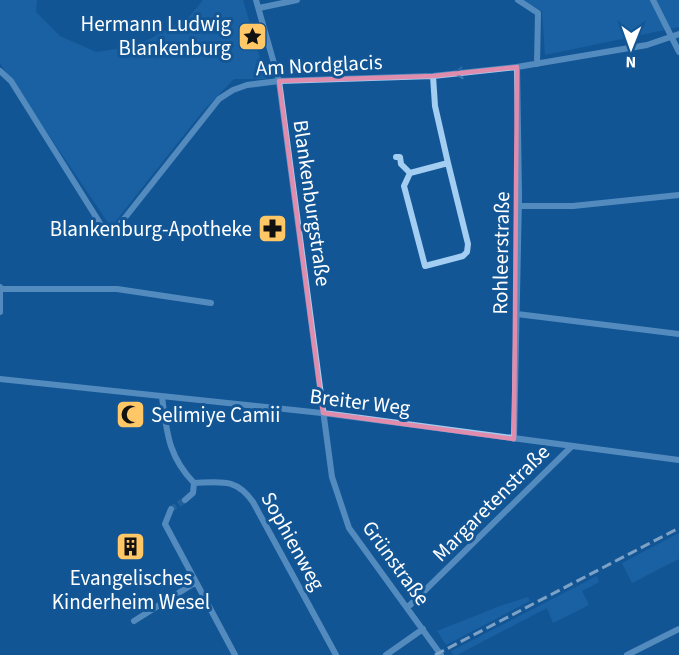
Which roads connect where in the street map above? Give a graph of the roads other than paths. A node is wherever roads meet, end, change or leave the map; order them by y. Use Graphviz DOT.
graph roads {
  1 [pos="256,0"];
  2 [pos="297,0"];
  3 [pos="518,0"];
  4 [pos="653,0"];
  5 [pos="259,8"];
  6 [pos="676,36"];
  7 [pos="679,52"];
  8 [pos="537,64"];
  9 [pos="517,67"];
  10 [pos="0,71"];
  11 [pos="433,76"];
  12 [pos="279,81"];
  13 [pos="396,157"];
  14 [pos="448,164"];
  15 [pos="410,173"];
  16 [pos="679,195"];
  17 [pos="519,206"];
  18 [pos="0,288"];
  19 [pos="212,303"];
  20 [pos="0,312"];
  21 [pos="517,314"];
  22 [pos="679,334"];
  23 [pos="0,379"];
  24 [pos="162,397"];
  25 [pos="323,413"];
  26 [pos="514,439"];
  27 [pos="571,447"];
  28 [pos="679,460"];
  29 [pos="194,483"];
  30 [pos="185,500"];
  31 [pos="171,509"];
  32 [pos="196,582"];
  33 [pos="408,607"];
  34 [pos="134,621"];
  35 [pos="679,628"];
  36 [pos="423,629"];
  37 [pos="236,655"];
  38 [pos="336,655"];
  39 [pos="386,655"];
  40 [pos="441,655"];
  41 [pos="627,655"];
  1 -- 5 [label="street, Blankenburgstraße"];
  2 -- 5 [label="street"];
  3 -- 8 [label="street"];
  4 -- 6 [label="street"];
  5 -- 12 [label="street, Blankenburgstraße"];
  6 -- 7 [label="street"];
  6 -- 8 [label="street, Am Nordglacis"];
  8 -- 9 [label="street, Am Nordglacis"];
  9 -- 11 [label="street, Am Nordglacis, one-way"];
  9 -- 17 [label="street, Rohleerstraße"];
  10 -- 12 [label="street, Am Nordglacis"];
  11 -- 12 [label="street, Am Nordglacis"];
  11 -- 14 [label="street"];
  12 -- 25 [label="street, Blankenburgstraße"];
  13 -- 15 [label="street"];
  14 -- 15 [label="street"];
  14 -- 15 [label="street"];
  16 -- 17 [label="street"];
  17 -- 21 [label="street, Rohleerstraße"];
  18 -- 19 [label="street"];
  18 -- 20 [label="street"];
  21 -- 22 [label="street"];
  21 -- 26 [label="street, Rohleerstraße"];
  23 -- 24 [label="street, Breiter Weg"];
  24 -- 25 [label="street, Breiter Weg"];
  24 -- 29 [label="street"];
  25 -- 26 [label="street, Breiter Weg"];
  25 -- 33 [label="street, Grünstraße"];
  26 -- 27 [label="street, Breiter Weg"];
  27 -- 28 [label="street, Breiter Weg"];
  27 -- 33 [label="street, Margaretenstraße"];
  29 -- 30 [label="street"];
  29 -- 38 [label="street, Sophienweg"];
  31 -- 32 [label="street"];
  32 -- 34 [label="street"];
  32 -- 37 [label="street"];
  33 -- 36 [label="street, Grünstraße"];
  35 -- 41 [label="street"];
  36 -- 39 [label="street"];
  36 -- 40 [label="street, Grünstraße"];
}
